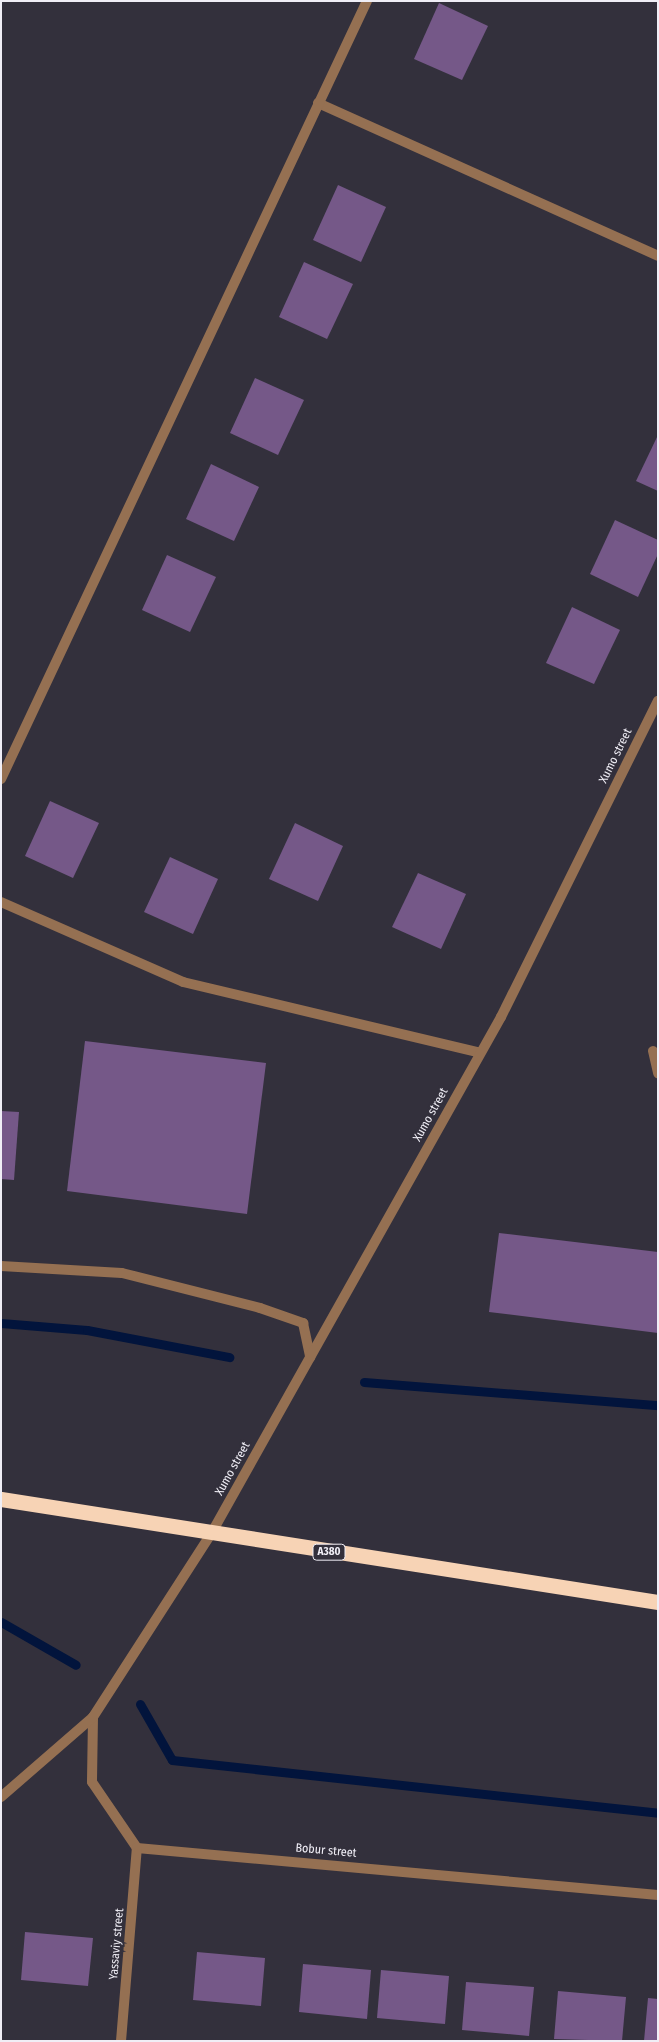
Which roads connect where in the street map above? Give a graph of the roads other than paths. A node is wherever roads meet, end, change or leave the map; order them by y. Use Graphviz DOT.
graph roads {
  1 [pos="367,1"];
  2 [pos="318,103"];
  3 [pos="658,256"];
  4 [pos="658,701"];
  5 [pos="1,779"];
  6 [pos="1,902"];
  7 [pos="653,1051"];
  8 [pos="480,1053"];
  9 [pos="658,1073"];
  10 [pos="1,1266"];
  11 [pos="310,1357"];
  12 [pos="1,1499"];
  13 [pos="211,1534"];
  14 [pos="658,1602"];
  15 [pos="93,1717"];
  16 [pos="1,1797"];
  17 [pos="137,1848"];
  18 [pos="658,1895"];
  19 [pos="121,2041"];
  1 -- 2 [label="street"];
  2 -- 3 [label="street"];
  2 -- 5 [label="street"];
  4 -- 8 [label="street, Xumo street"];
  6 -- 8 [label="street"];
  7 -- 9 [label="street"];
  8 -- 11 [label="street, Xumo street"];
  10 -- 11 [label="street"];
  11 -- 13 [label="street, Xumo street"];
  12 -- 13 [label="highway, A380"];
  13 -- 14 [label="highway, A380"];
  13 -- 15 [label="street, Xumo street"];
  15 -- 16 [label="street, Xumo street"];
  15 -- 17 [label="street"];
  17 -- 18 [label="street, Bobur street"];
  17 -- 19 [label="street, Yassaviy street"];
}
